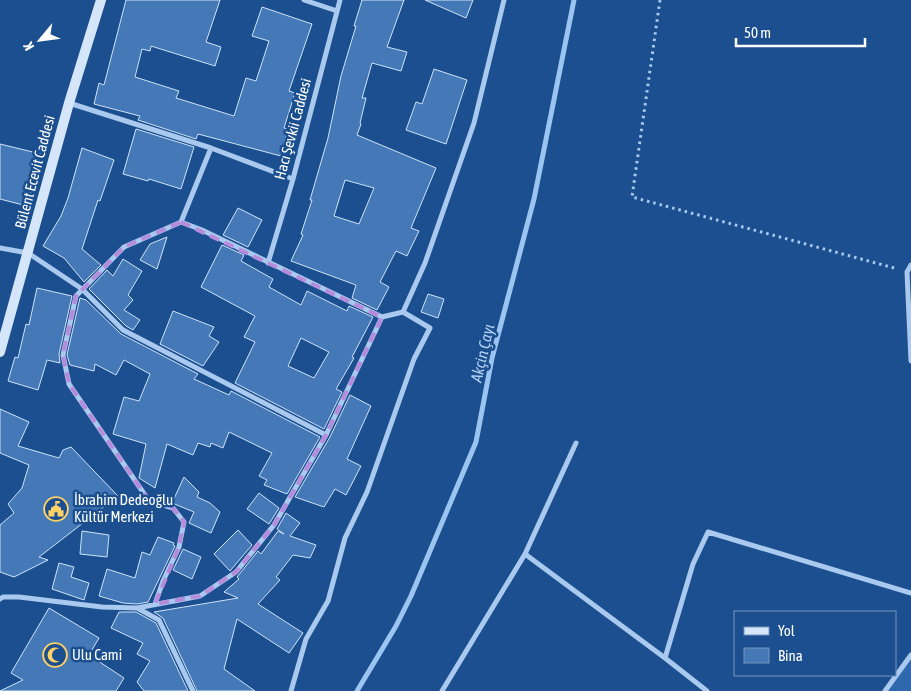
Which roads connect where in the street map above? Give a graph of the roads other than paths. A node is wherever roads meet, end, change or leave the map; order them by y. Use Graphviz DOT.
graph roads {
  1 [pos="101,0"];
  2 [pos="304,0"];
  3 [pos="340,0"];
  4 [pos="504,0"];
  5 [pos="337,11"];
  6 [pos="69,103"];
  7 [pos="211,148"];
  8 [pos="294,179"];
  9 [pos="181,222"];
  10 [pos="0,248"];
  11 [pos="28,253"];
  12 [pos="268,263"];
  13 [pos="911,265"];
  14 [pos="82,289"];
  15 [pos="403,312"];
  16 [pos="382,317"];
  17 [pos="0,352"];
  18 [pos="911,361"];
  19 [pos="326,434"];
  20 [pos="576,443"];
  21 [pos="525,554"];
  22 [pos="911,593"];
  23 [pos="0,599"];
  24 [pos="155,604"];
  25 [pos="137,608"];
  26 [pos="911,655"];
  27 [pos="665,658"];
  28 [pos="896,676"];
  29 [pos="896,676"];
  30 [pos="193,691"];
  31 [pos="291,691"];
  32 [pos="442,691"];
  33 [pos="707,691"];
  34 [pos="885,691"];
  1 -- 6 [label="main road, Bülent Ecevit Caddesi"];
  2 -- 5 [label="street"];
  3 -- 5 [label="street, Hacı Şevkii Caddesi"];
  4 -- 15 [label="street"];
  5 -- 8 [label="street, Hacı Şevkii Caddesi"];
  6 -- 7 [label="street"];
  6 -- 11 [label="main road, Bülent Ecevit Caddesi"];
  7 -- 8 [label="street"];
  7 -- 9 [label="street"];
  8 -- 12 [label="street, Hacı Şevkii Caddesi"];
  9 -- 12 [label="street"];
  9 -- 14 [label="street"];
  10 -- 11 [label="street"];
  11 -- 14 [label="street"];
  11 -- 17 [label="main road, Bülent Ecevit Caddesi"];
  12 -- 16 [label="street"];
  13 -- 18 [label="street"];
  14 -- 19 [label="street"];
  14 -- 24 [label="street"];
  15 -- 16 [label="street"];
  15 -- 31 [label="street"];
  16 -- 19 [label="street"];
  19 -- 24 [label="street"];
  20 -- 21 [label="street"];
  21 -- 27 [label="street"];
  21 -- 32 [label="street"];
  22 -- 27 [label="street"];
  23 -- 25 [label="street"];
  24 -- 25 [label="street"];
  25 -- 30 [label="street"];
  26 -- 29 [label="street"];
  27 -- 33 [label="street"];
  28 -- 34 [label="street"];
}
